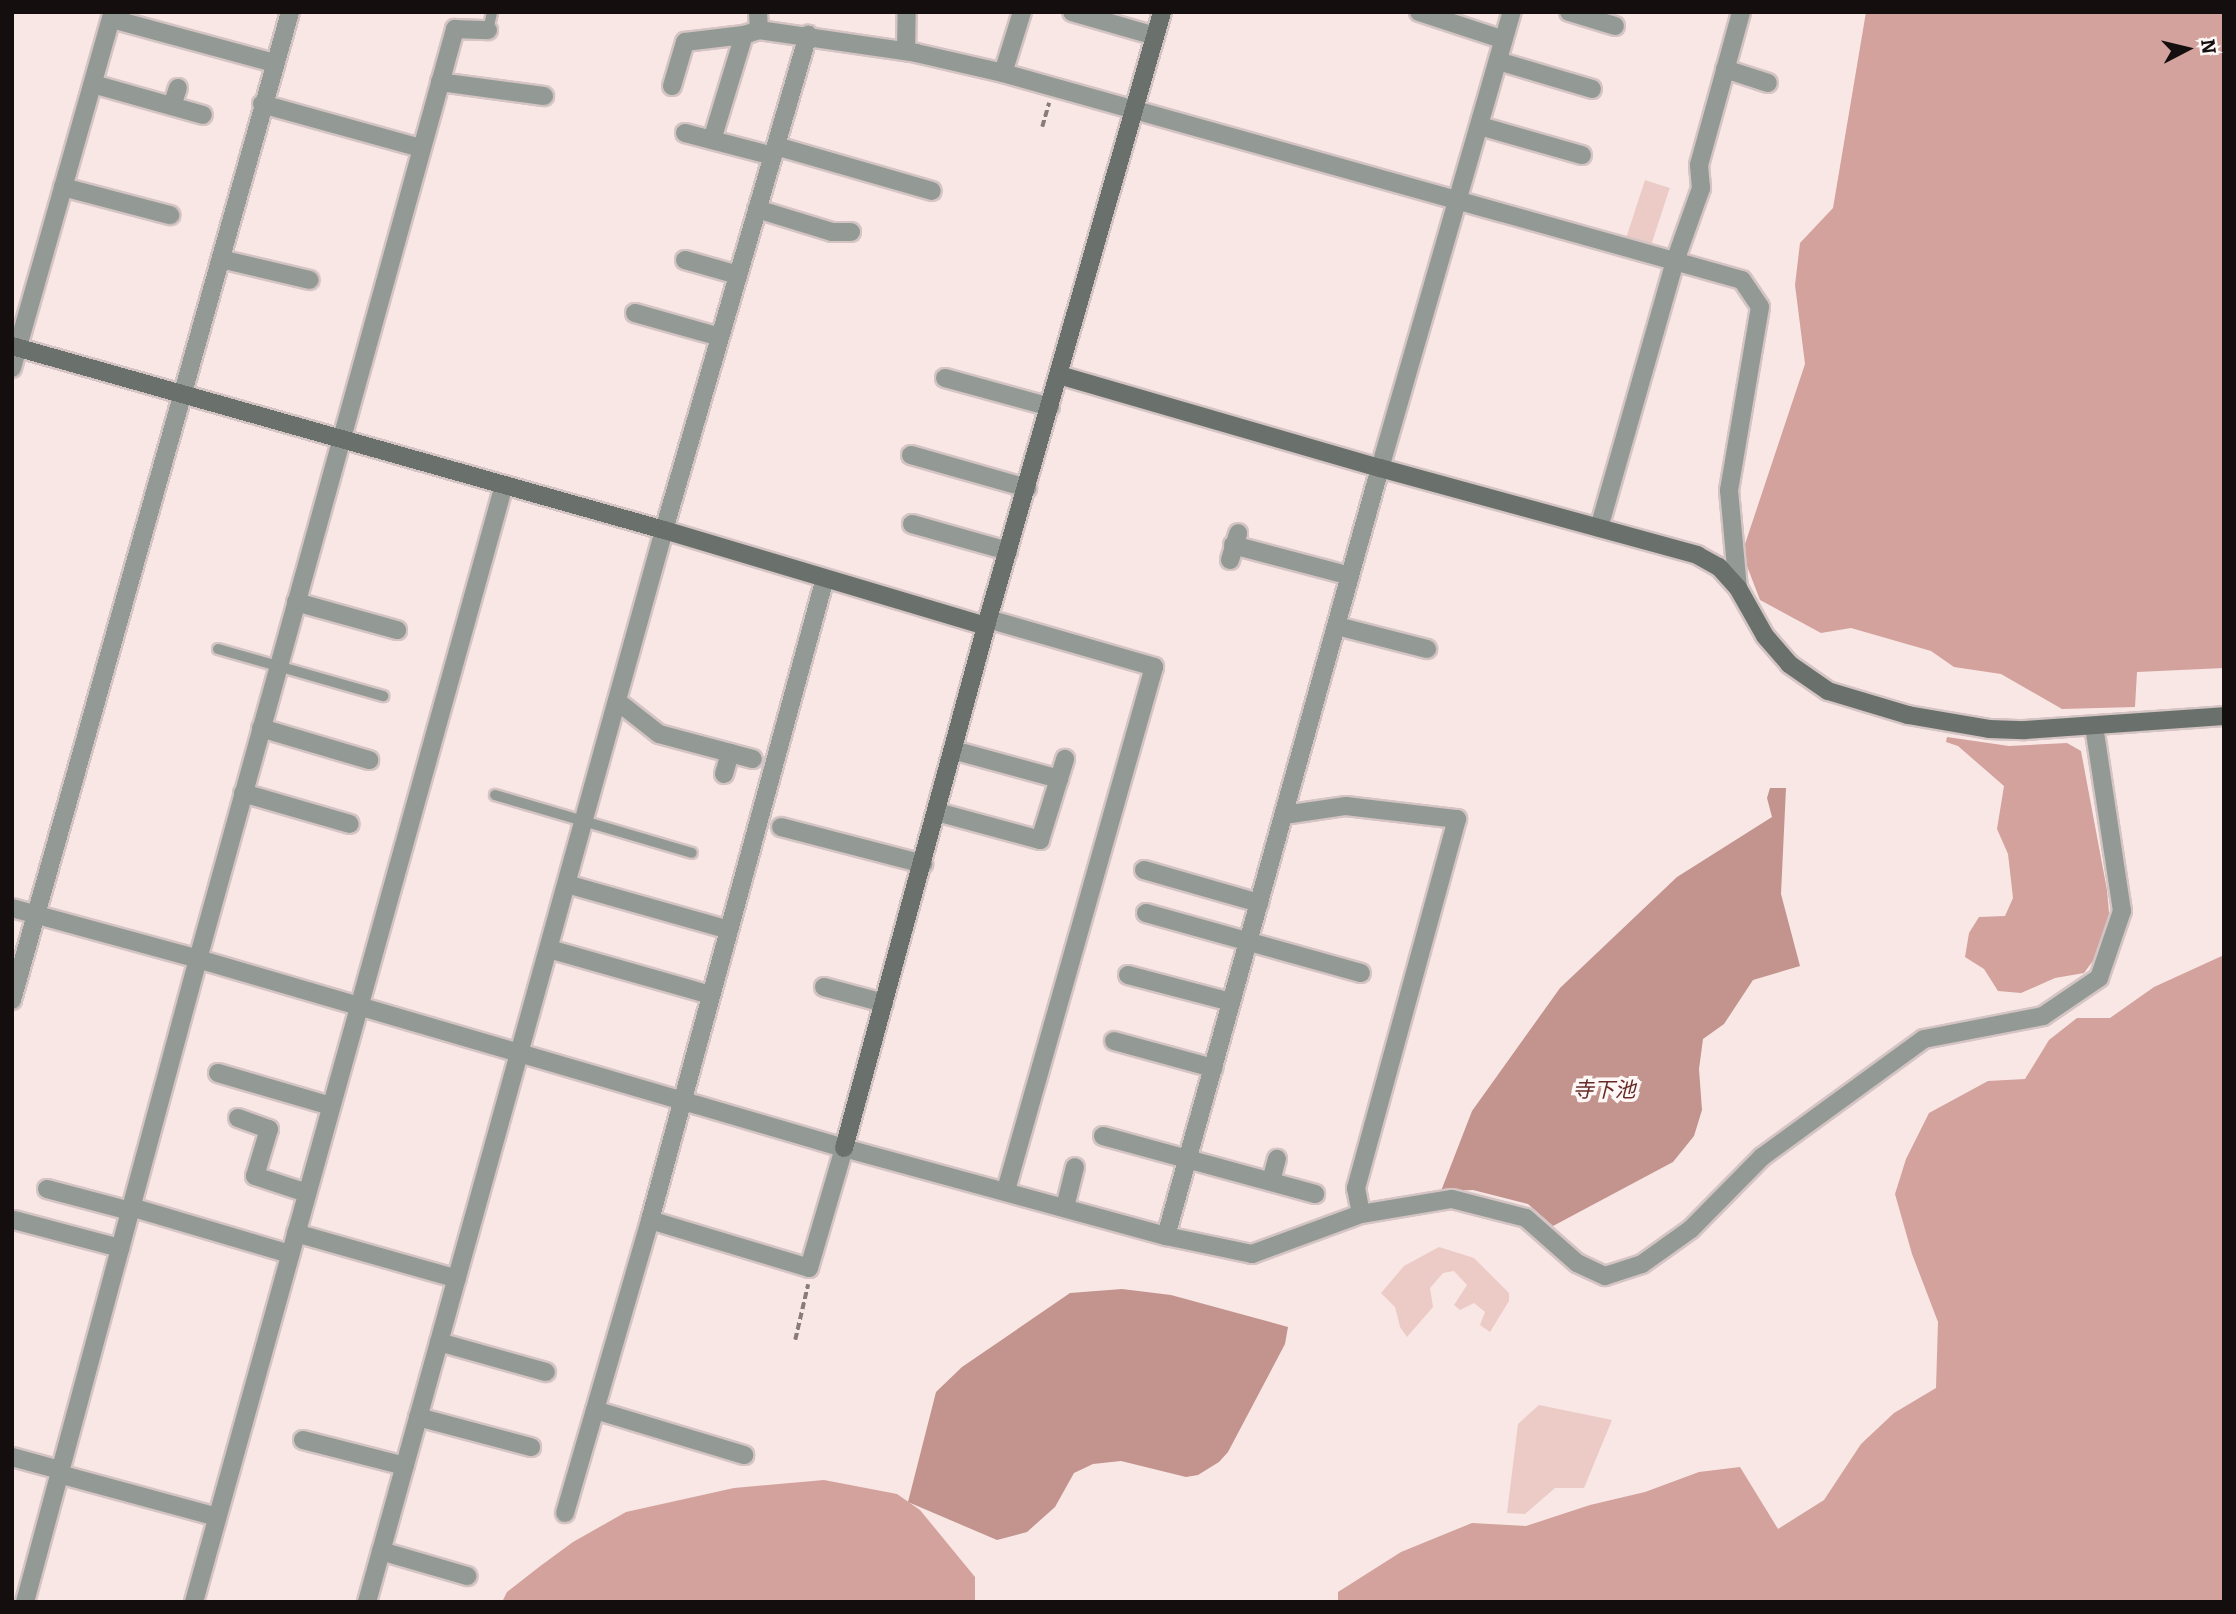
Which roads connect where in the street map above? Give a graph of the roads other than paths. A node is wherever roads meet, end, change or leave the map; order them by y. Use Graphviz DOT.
graph roads {
  1 [pos="290,12"];
  2 [pos="492,12"];
  3 [pos="906,12"];
  4 [pos="1022,12"];
  5 [pos="1072,12"];
  6 [pos="1162,12"];
  7 [pos="1419,12"];
  8 [pos="1512,12"];
  9 [pos="1569,12"];
  10 [pos="1741,12"];
  11 [pos="112,16"];
  12 [pos="754,26"];
  13 [pos="1615,26"];
  14 [pos="488,30"];
  15 [pos="808,35"];
  16 [pos="1155,36"];
  17 [pos="1504,40"];
  18 [pos="906,51"];
  19 [pos="1498,61"];
  20 [pos="274,63"];
  21 [pos="1725,69"];
  22 [pos="1003,73"];
  23 [pos="440,82"];
  24 [pos="1768,83"];
  25 [pos="93,84"];
  26 [pos="672,86"];
  27 [pos="177,88"];
  28 [pos="1592,89"];
  29 [pos="544,96"];
  30 [pos="262,104"];
  31 [pos="172,106"];
  32 [pos="1134,111"];
  33 [pos="202,115"];
  34 [pos="1480,126"];
  35 [pos="685,133"];
  36 [pos="712,140"];
  37 [pos="421,148"];
  38 [pos="774,151"];
  39 [pos="1581,155"];
  40 [pos="63,187"];
  41 [pos="932,191"];
  42 [pos="1458,202"];
  43 [pos="757,209"];
  44 [pos="170,215"];
  45 [pos="851,232"];
  46 [pos="221,258"];
  47 [pos="685,260"];
  48 [pos="1674,264"];
  49 [pos="738,275"];
  50 [pos="310,280"];
  51 [pos="635,313"];
  52 [pos="720,337"];
  53 [pos="15,347"];
  54 [pos="12,368"];
  55 [pos="1059,375"];
  56 [pos="945,378"];
  57 [pos="184,394"];
  58 [pos="1050,407"];
  59 [pos="341,438"];
  60 [pos="911,455"];
  61 [pos="1380,468"];
  62 [pos="504,485"];
  63 [pos="1027,488"];
  64 [pos="912,524"];
  65 [pos="1599,528"];
  66 [pos="664,530"];
  67 [pos="1234,546"];
  68 [pos="1008,551"];
  69 [pos="1350,576"];
  70 [pos="825,578"];
  71 [pos="1738,588"];
  72 [pos="296,602"];
  73 [pos="987,623"];
  74 [pos="1336,626"];
  75 [pos="397,630"];
  76 [pos="218,649"];
  77 [pos="1427,649"];
  78 [pos="278,667"];
  79 [pos="383,696"];
  80 [pos="617,701"];
  81 [pos="2224,716"];
  82 [pos="2094,726"];
  83 [pos="261,728"];
  84 [pos="953,750"];
  85 [pos="730,753"];
  86 [pos="752,759"];
  87 [pos="1065,759"];
  88 [pos="369,760"];
  89 [pos="724,774"];
  90 [pos="1059,779"];
  91 [pos="243,793"];
  92 [pos="495,795"];
  93 [pos="937,812"];
  94 [pos="1283,815"];
  95 [pos="584,822"];
  96 [pos="350,824"];
  97 [pos="781,827"];
  98 [pos="692,853"];
  99 [pos="923,864"];
  100 [pos="1144,870"];
  101 [pos="566,884"];
  102 [pos="1259,903"];
  103 [pos="12,908"];
  104 [pos="1146,913"];
  105 [pos="36,915"];
  106 [pos="723,928"];
  107 [pos="1248,942"];
  108 [pos="549,949"];
  109 [pos="198,959"];
  110 [pos="1361,973"];
  111 [pos="1128,975"];
  112 [pos="824,987"];
  113 [pos="703,993"];
  114 [pos="12,1000"];
  115 [pos="1231,1002"];
  116 [pos="884,1003"];
  117 [pos="359,1007"];
  118 [pos="1114,1041"];
  119 [pos="520,1055"];
  120 [pos="1213,1068"];
  121 [pos="218,1073"];
  122 [pos="680,1100"];
  123 [pos="331,1106"];
  124 [pos="237,1118"];
  125 [pos="1103,1136"];
  126 [pos="844,1148"];
  127 [pos="1188,1158"];
  128 [pos="1277,1159"];
  129 [pos="1076,1167"];
  130 [pos="1271,1181"];
  131 [pos="47,1189"];
  132 [pos="1006,1190"];
  133 [pos="307,1193"];
  134 [pos="1315,1194"];
  135 [pos="1065,1207"];
  136 [pos="130,1209"];
  137 [pos="1361,1214"];
  138 [pos="14,1220"];
  139 [pos="650,1220"];
  140 [pos="296,1233"];
  141 [pos="1166,1236"];
  142 [pos="120,1248"];
  143 [pos="290,1254"];
  144 [pos="457,1279"];
  145 [pos="439,1342"];
  146 [pos="546,1372"];
  147 [pos="595,1410"];
  148 [pos="418,1417"];
  149 [pos="303,1440"];
  150 [pos="531,1447"];
  151 [pos="744,1454"];
  152 [pos="12,1457"];
  153 [pos="405,1466"];
  154 [pos="60,1472"];
  155 [pos="587,1505"];
  156 [pos="217,1517"];
  157 [pos="381,1551"];
  158 [pos="467,1576"];
  159 [pos="25,1602"];
  160 [pos="194,1602"];
  161 [pos="367,1602"];
  1 -- 20 [label="street"];
  2 -- 14 [label="lane"];
  3 -- 18 [label="street"];
  4 -- 22 [label="street"];
  5 -- 16 [label="street"];
  6 -- 16 [label="street"];
  7 -- 17 [label="street"];
  8 -- 17 [label="street"];
  9 -- 13 [label="street"];
  10 -- 21 [label="street"];
  11 -- 20 [label="street"];
  11 -- 25 [label="street"];
  12 -- 15 [label="street"];
  12 -- 26 [label="street"];
  12 -- 36 [label="street"];
  14 -- 23 [label="street"];
  15 -- 18 [label="street"];
  15 -- 38 [label="street"];
  16 -- 32 [label="street"];
  17 -- 19 [label="street"];
  18 -- 22 [label="street"];
  19 -- 28 [label="street"];
  19 -- 34 [label="street"];
  20 -- 30 [label="street"];
  21 -- 24 [label="street"];
  21 -- 48 [label="street"];
  22 -- 32 [label="street"];
  23 -- 29 [label="street"];
  23 -- 37 [label="street"];
  25 -- 31 [label="street"];
  25 -- 40 [label="street"];
  27 -- 31 [label="street"];
  30 -- 37 [label="street"];
  30 -- 46 [label="street"];
  31 -- 33 [label="street"];
  32 -- 42 [label="street"];
  32 -- 55 [label="street"];
  34 -- 39 [label="street"];
  34 -- 42 [label="street"];
  35 -- 36 [label="street"];
  36 -- 38 [label="street"];
  37 -- 59 [label="street"];
  38 -- 41 [label="street"];
  38 -- 43 [label="street"];
  40 -- 44 [label="street"];
  40 -- 53 [label="street"];
  42 -- 48 [label="street"];
  42 -- 61 [label="street"];
  43 -- 45 [label="street"];
  43 -- 49 [label="street"];
  46 -- 50 [label="street"];
  46 -- 57 [label="street"];
  47 -- 49 [label="street"];
  48 -- 65 [label="street"];
  48 -- 71 [label="street"];
  49 -- 52 [label="street"];
  51 -- 52 [label="street"];
  52 -- 66 [label="street"];
  53 -- 54 [label="street"];
  53 -- 57 [label="street"];
  55 -- 58 [label="street"];
  55 -- 61 [label="street"];
  56 -- 58 [label="street"];
  57 -- 59 [label="street"];
  57 -- 105 [label="street"];
  58 -- 63 [label="street"];
  59 -- 62 [label="street"];
  59 -- 72 [label="street"];
  60 -- 63 [label="street"];
  61 -- 65 [label="street"];
  61 -- 69 [label="street"];
  62 -- 66 [label="street"];
  62 -- 117 [label="street"];
  63 -- 68 [label="street"];
  64 -- 68 [label="street"];
  65 -- 71 [label="street"];
  66 -- 70 [label="street"];
  66 -- 80 [label="street"];
  67 -- 69 [label="street"];
  68 -- 73 [label="street"];
  69 -- 74 [label="street"];
  70 -- 73 [label="street"];
  70 -- 122 [label="street"];
  71 -- 82 [label="street"];
  72 -- 75 [label="street"];
  72 -- 78 [label="street"];
  73 -- 84 [label="street"];
  73 -- 132 [label="street"];
  74 -- 77 [label="street"];
  74 -- 94 [label="street"];
  76 -- 78 [label="lane"];
  78 -- 79 [label="lane"];
  78 -- 83 [label="street"];
  80 -- 85 [label="street"];
  80 -- 95 [label="street"];
  81 -- 82 [label="street"];
  82 -- 137 [label="street"];
  83 -- 88 [label="street"];
  83 -- 91 [label="street"];
  84 -- 90 [label="street"];
  84 -- 93 [label="street"];
  85 -- 86 [label="street"];
  85 -- 89 [label="street"];
  87 -- 90 [label="street"];
  90 -- 93 [label="street"];
  91 -- 96 [label="street"];
  91 -- 109 [label="street"];
  92 -- 95 [label="lane"];
  93 -- 99 [label="street"];
  94 -- 102 [label="street"];
  94 -- 137 [label="street"];
  95 -- 98 [label="lane"];
  95 -- 101 [label="street"];
  97 -- 99 [label="street"];
  99 -- 116 [label="street"];
  100 -- 102 [label="street"];
  101 -- 106 [label="street"];
  101 -- 108 [label="street"];
  102 -- 107 [label="street"];
  103 -- 105 [label="street"];
  104 -- 107 [label="street"];
  105 -- 109 [label="street"];
  105 -- 114 [label="street"];
  107 -- 110 [label="street"];
  107 -- 115 [label="street"];
  108 -- 113 [label="street"];
  108 -- 119 [label="street"];
  109 -- 117 [label="street"];
  109 -- 136 [label="street"];
  111 -- 115 [label="street"];
  112 -- 116 [label="street"];
  115 -- 120 [label="street"];
  116 -- 126 [label="street"];
  117 -- 119 [label="street"];
  117 -- 123 [label="street"];
  118 -- 120 [label="street"];
  119 -- 122 [label="street"];
  119 -- 144 [label="street"];
  120 -- 127 [label="street"];
  121 -- 123 [label="street"];
  122 -- 126 [label="street"];
  122 -- 139 [label="street"];
  123 -- 133 [label="street"];
  124 -- 133 [label="street"];
  125 -- 127 [label="street"];
  126 -- 132 [label="street"];
  126 -- 139 [label="street"];
  127 -- 130 [label="street"];
  127 -- 141 [label="street"];
  128 -- 130 [label="street"];
  129 -- 135 [label="street"];
  130 -- 134 [label="street"];
  131 -- 136 [label="street"];
  132 -- 135 [label="street"];
  133 -- 140 [label="street"];
  135 -- 141 [label="street"];
  136 -- 142 [label="street"];
  136 -- 143 [label="street"];
  137 -- 141 [label="street"];
  138 -- 142 [label="street"];
  139 -- 147 [label="street"];
  140 -- 143 [label="street"];
  140 -- 144 [label="street"];
  142 -- 154 [label="street"];
  143 -- 156 [label="street"];
  144 -- 145 [label="street"];
  145 -- 146 [label="street"];
  145 -- 148 [label="street"];
  147 -- 151 [label="street"];
  147 -- 155 [label="street"];
  148 -- 150 [label="street"];
  148 -- 153 [label="street"];
  149 -- 153 [label="street"];
  152 -- 154 [label="street"];
  153 -- 157 [label="street"];
  154 -- 156 [label="street"];
  154 -- 159 [label="street"];
  156 -- 160 [label="street"];
  157 -- 158 [label="street"];
  157 -- 161 [label="street"];
}
